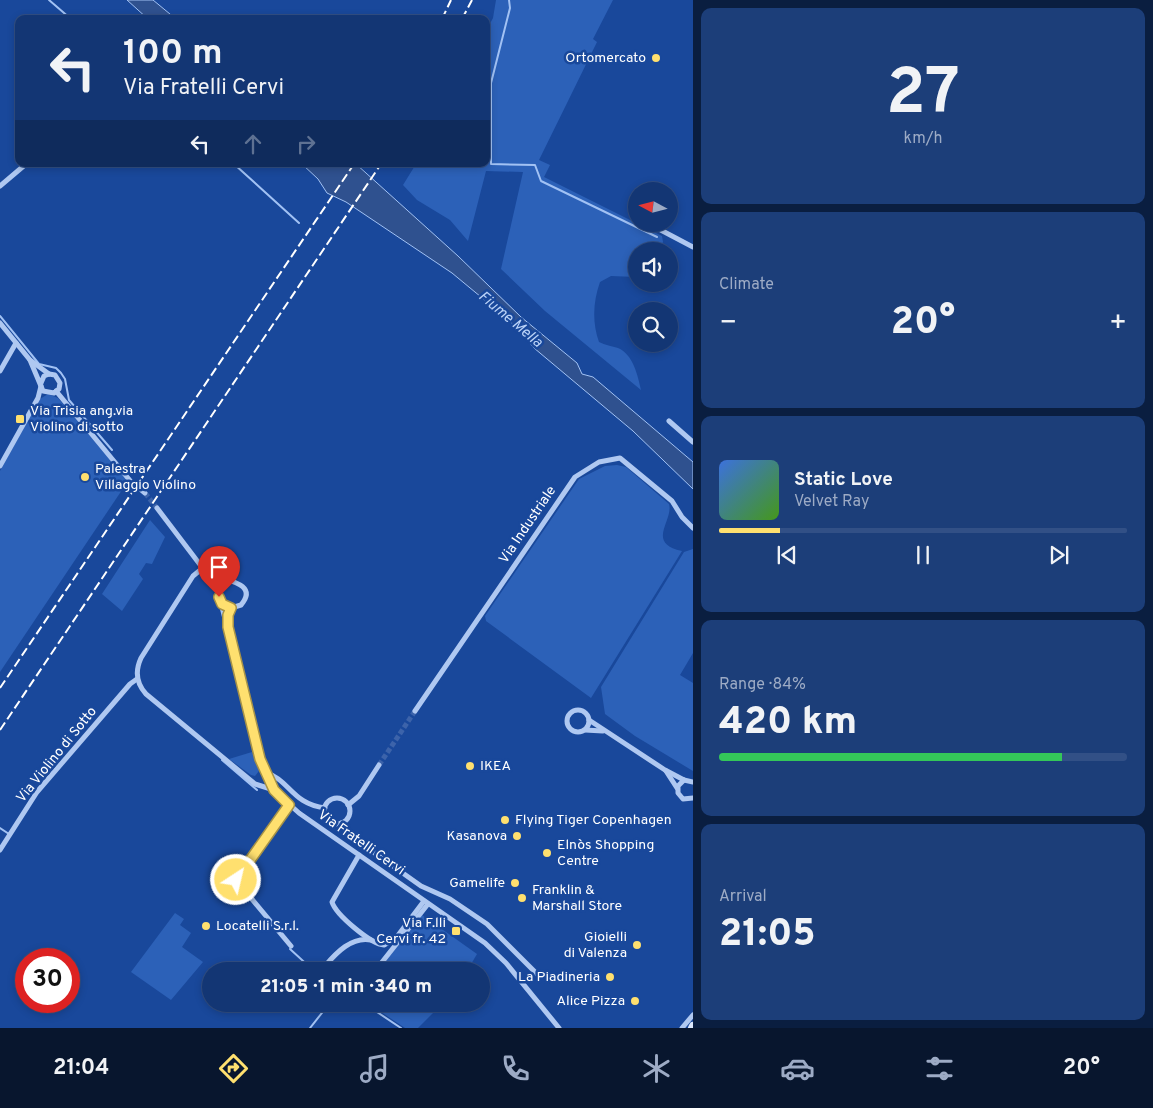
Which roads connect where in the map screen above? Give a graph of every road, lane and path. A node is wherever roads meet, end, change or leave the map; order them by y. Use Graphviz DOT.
graph roads {
  1 [pos="22,167"];
  2 [pos="0,186"];
  3 [pos="666,232"];
  4 [pos="692,244"];
  5 [pos="0,323"];
  6 [pos="16,343"];
  7 [pos="30,360"];
  8 [pos="0,371"];
  9 [pos="49,374"];
  10 [pos="41,385"];
  11 [pos="56,391"];
  12 [pos="46,393"];
  13 [pos="38,398"];
  14 [pos="670,421"];
  15 [pos="693,442"];
  16 [pos="0,466"];
  17 [pos="132,483"];
  18 [pos="139,488"];
  19 [pos="145,493"];
  20 [pos="157,508"];
  21 [pos="693,528"];
  22 [pos="204,567"];
  23 [pos="208,573"];
  24 [pos="230,582"];
  25 [pos="219,593"];
  26 [pos="220,601"];
  27 [pos="231,608"];
  28 [pos="228,627"];
  29 [pos="137,679"];
  30 [pos="415,711"];
  31 [pos="589,720"];
  32 [pos="585,730"];
  33 [pos="604,731"];
  34 [pos="379,765"];
  35 [pos="665,770"];
  36 [pos="265,773"];
  37 [pos="684,780"];
  38 [pos="693,782"];
  39 [pos="677,788"];
  40 [pos="274,790"];
  41 [pos="692,799"];
  42 [pos="289,805"];
  43 [pos="348,805"];
  44 [pos="325,808"];
  45 [pos="341,823"];
  46 [pos="0,850"];
  47 [pos="359,855"];
  48 [pos="426,902"];
  49 [pos="371,940"];
  50 [pos="291,946"];
  51 [pos="328,962"];
  52 [pos="382,962"];
  53 [pos="538,975"];
  54 [pos="693,1015"];
  55 [pos="560,1028"];
  56 [pos="682,1028"];
  1 -- 2 [label="street"];
  3 -- 4 [label="street"];
  5 -- 6 [label="street"];
  6 -- 7 [label="street"];
  6 -- 8 [label="street"];
  7 -- 9 [label="street"];
  7 -- 10 [label="street"];
  9 -- 10 [label="street"];
  9 -- 11 [label="street"];
  10 -- 12 [label="street"];
  10 -- 13 [label="street"];
  11 -- 12 [label="street"];
  11 -- 17 [label="street"];
  12 -- 13 [label="street"];
  13 -- 16 [label="street"];
  14 -- 15 [label="street"];
  18 -- 19 [label="street"];
  20 -- 22 [label="street"];
  21 -- 30 [label="street, Via Industriale"];
  22 -- 23 [label="street, Via Fratelli Cervi"];
  22 -- 29 [label="street"];
  23 -- 24 [label="street"];
  23 -- 25 [label="street, Via Fratelli Cervi"];
  24 -- 25 [label="street"];
  24 -- 27 [label="street"];
  25 -- 26 [label="street, Via Fratelli Cervi"];
  26 -- 27 [label="street"];
  26 -- 28 [label="street, Via Fratelli Cervi"];
  27 -- 28 [label="street, Via Fratelli Cervi"];
  28 -- 36 [label="street, Via Fratelli Cervi"];
  29 -- 40 [label="street"];
  29 -- 46 [label="street, Via Violino di Sotto"];
  31 -- 32 [label="street"];
  31 -- 32 [label="street"];
  31 -- 33 [label="street"];
  32 -- 33 [label="street"];
  33 -- 35 [label="street"];
  34 -- 43 [label="street"];
  35 -- 37 [label="street"];
  35 -- 39 [label="street"];
  36 -- 40 [label="street, Via Fratelli Cervi"];
  36 -- 44 [label="street"];
  37 -- 38 [label="street"];
  37 -- 39 [label="street"];
  39 -- 41 [label="street"];
  40 -- 42 [label="street, Via Fratelli Cervi"];
  42 -- 47 [label="street, Via Fratelli Cervi"];
  42 -- 50 [label="street"];
  43 -- 44 [label="street"];
  43 -- 45 [label="street"];
  44 -- 45 [label="street"];
  45 -- 53 [label="street"];
  47 -- 48 [label="street, Via Fratelli Cervi"];
  47 -- 49 [label="street"];
  48 -- 49 [label="street"];
  48 -- 52 [label="street"];
  48 -- 55 [label="street, Via Fratelli Cervi"];
  49 -- 51 [label="street"];
  54 -- 56 [label="street"];
}
